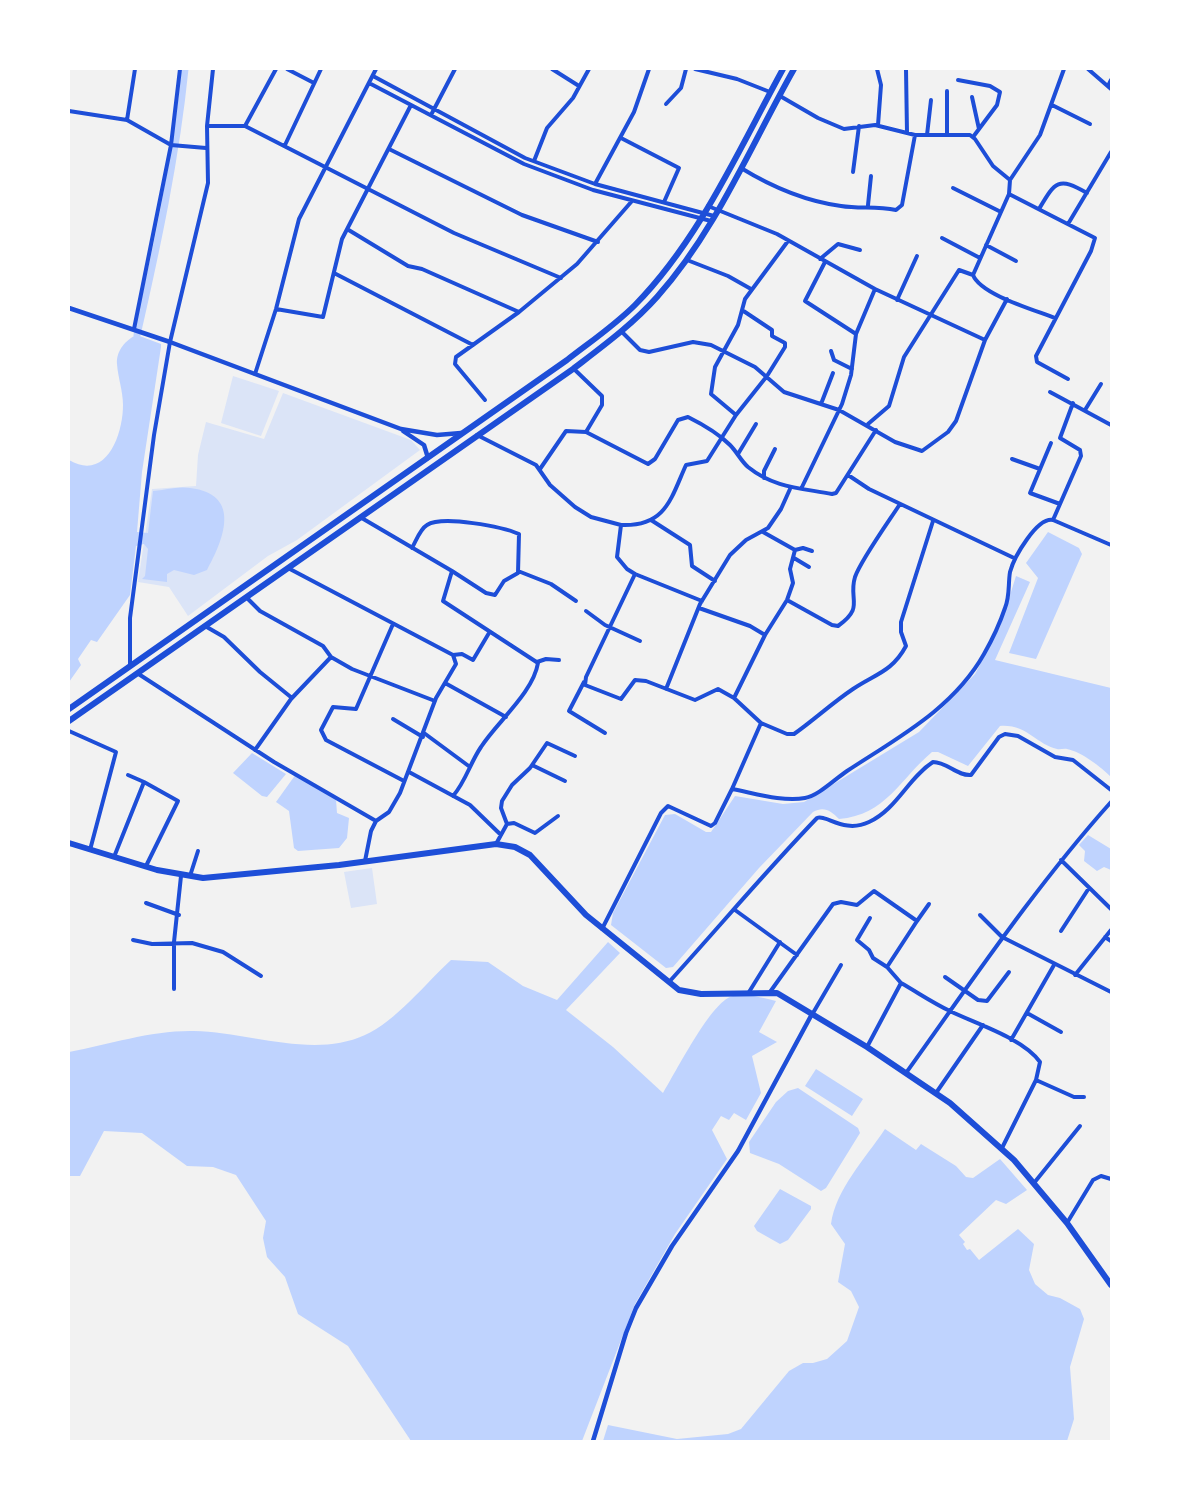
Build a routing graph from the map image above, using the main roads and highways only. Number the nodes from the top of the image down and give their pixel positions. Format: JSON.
{"nodes":[{"id":1,"x":783,"y":69,"type":"edge"},
{"id":2,"x":794,"y":69,"type":"edge"},
{"id":3,"x":69,"y":709,"type":"edge"},
{"id":4,"x":69,"y":721,"type":"edge"},
{"id":5,"x":69,"y":843,"type":"edge"},
{"id":6,"x":1109,"y":1277,"type":"edge"},
{"id":7,"x":1111,"y":1285,"type":"edge"}],
"edges":[{"from":1,"to":3,"type":"highway"},
{"from":2,"to":4,"type":"highway"},
{"from":5,"to":6,"type":"highway"},
{"from":6,"to":7,"type":"highway"}]}
